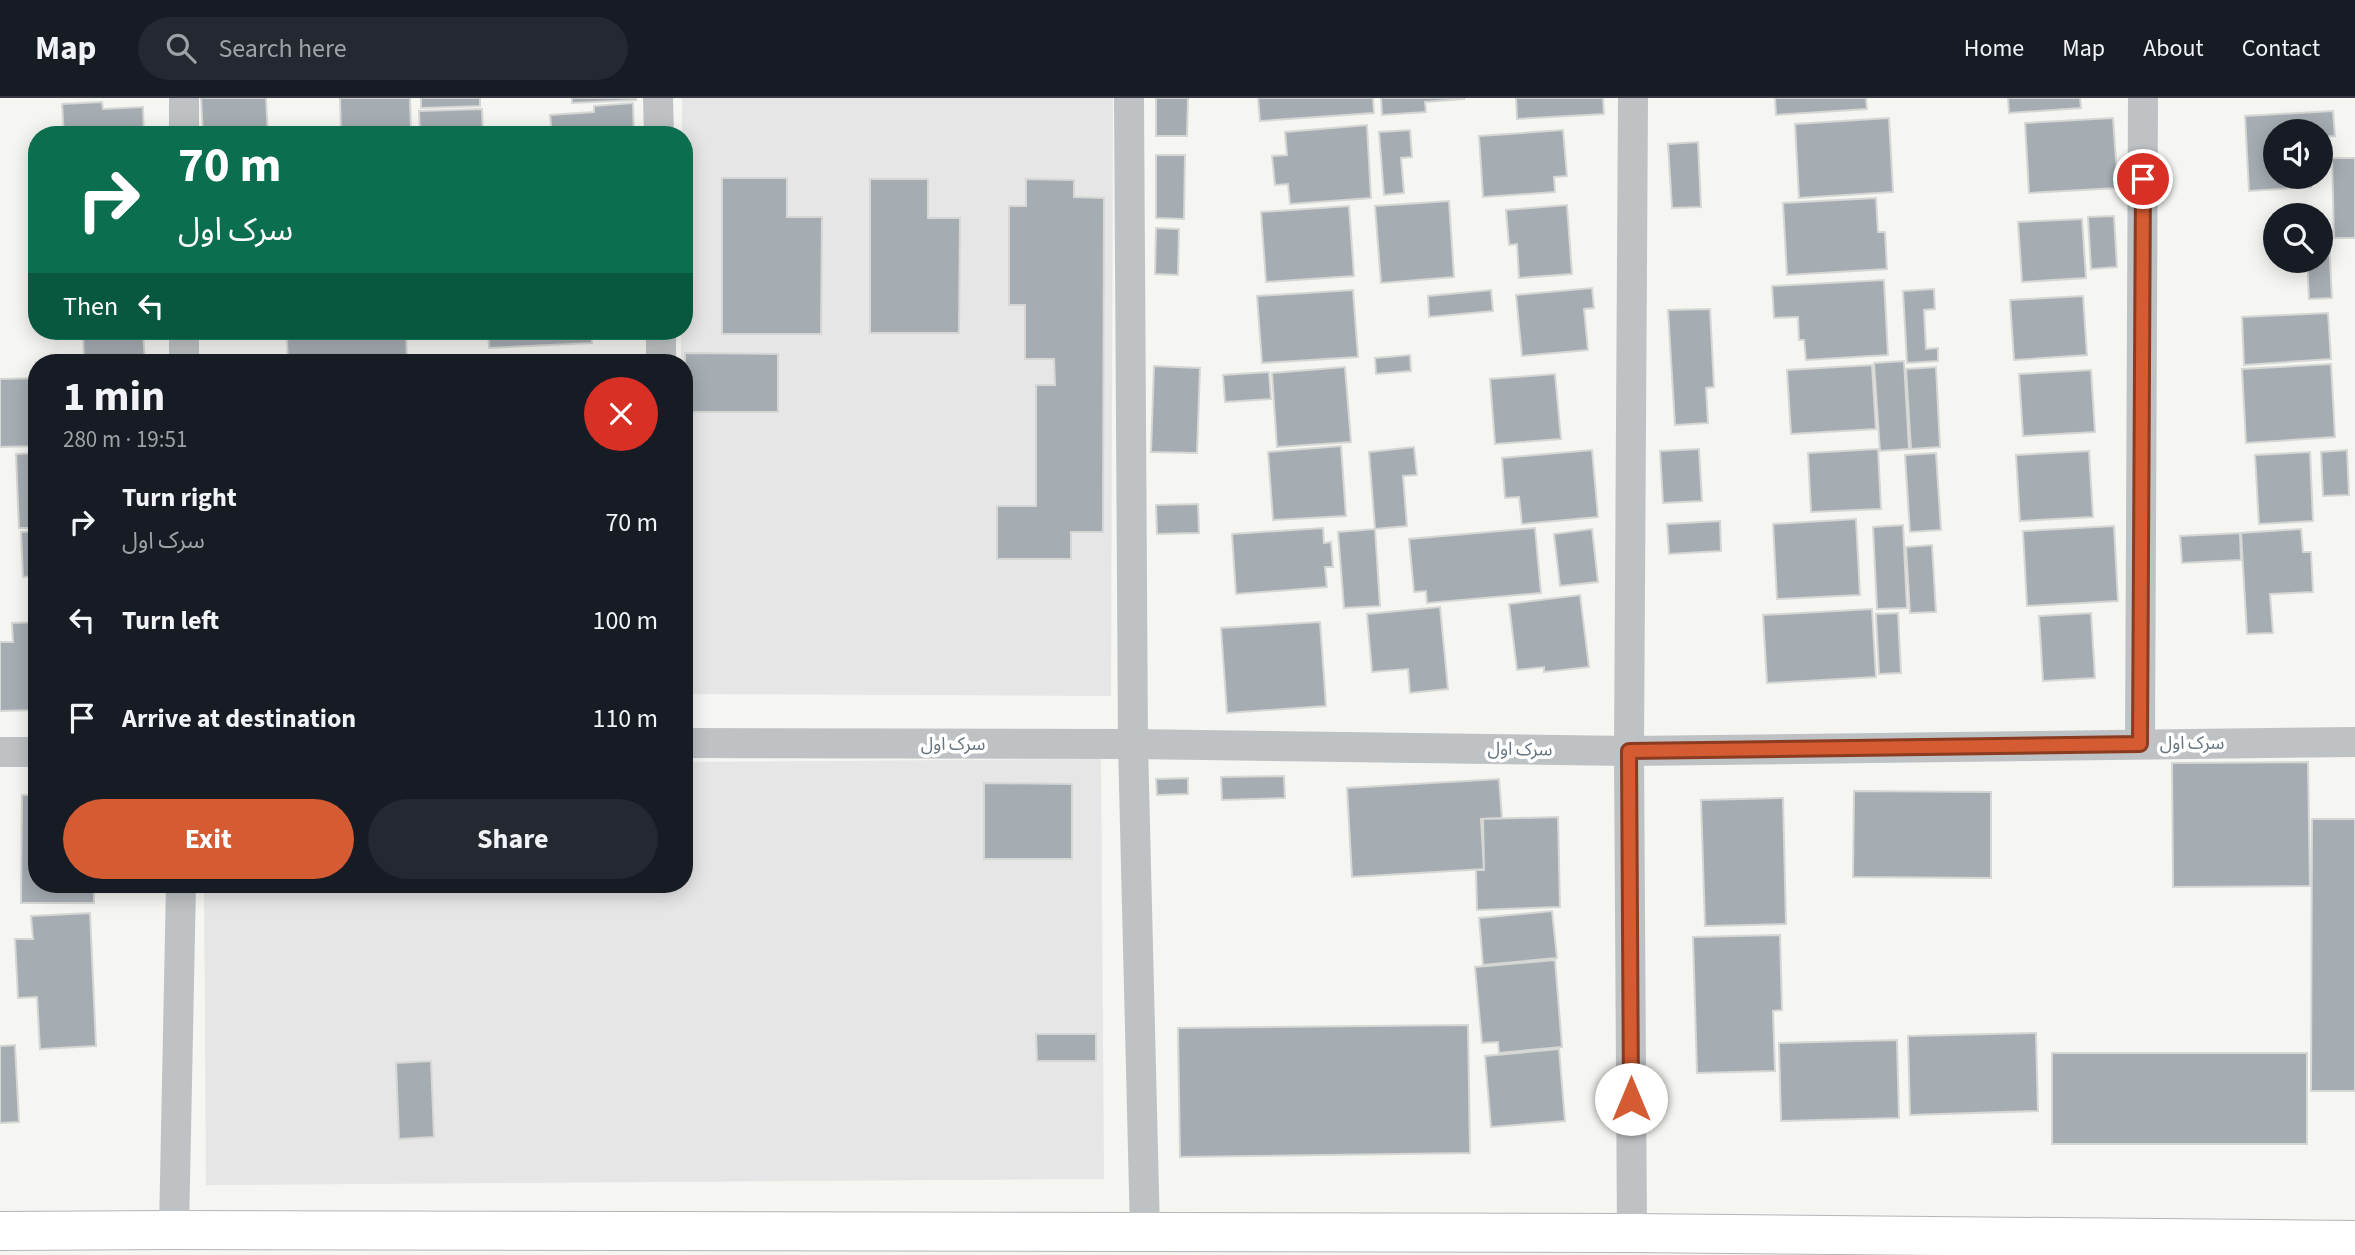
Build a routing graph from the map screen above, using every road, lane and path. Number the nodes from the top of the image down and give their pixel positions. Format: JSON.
{"nodes":[{"id":1,"x":184,"y":98,"type":"edge"},
{"id":2,"x":658,"y":98,"type":"edge"},
{"id":3,"x":1129,"y":98,"type":"edge"},
{"id":4,"x":1633,"y":98,"type":"edge"},
{"id":5,"x":2143,"y":98,"type":"edge"},
{"id":6,"x":184,"y":126,"type":"edge"},
{"id":7,"x":659,"y":126,"type":"edge"},
{"id":8,"x":2355,"y":742,"type":"edge"},
{"id":9,"x":693,"y":743,"type":"edge"},
{"id":10,"x":1133,"y":744,"type":"junction"},
{"id":11,"x":2140,"y":744,"type":"junction"},
{"id":12,"x":1629,"y":751,"type":"junction"},
{"id":13,"x":0,"y":752,"type":"edge"},
{"id":14,"x":28,"y":752,"type":"edge"},
{"id":15,"x":181,"y":893,"type":"edge"},
{"id":16,"x":174,"y":1230,"type":"junction"},
{"id":17,"x":0,"y":1231,"type":"edge"},
{"id":18,"x":1145,"y":1233,"type":"junction"},
{"id":19,"x":1632,"y":1233,"type":"junction"},
{"id":20,"x":2355,"y":1240,"type":"edge"},
{"id":21,"x":1267,"y":1244,"type":"edge"}],
"edges":[{"from":1,"to":6,"type":"street"},
{"from":2,"to":7,"type":"street"},
{"from":3,"to":10,"type":"street"},
{"from":4,"to":12,"type":"street"},
{"from":5,"to":11,"type":"street"},
{"from":8,"to":11,"type":"street","name":"سرک‌ اول"},
{"from":9,"to":10,"type":"street","name":"سرک‌ اول"},
{"from":10,"to":12,"type":"street","name":"سرک‌ اول"},
{"from":10,"to":18,"type":"street"},
{"from":11,"to":12,"type":"street","name":"سرک‌ اول"},
{"from":12,"to":19,"type":"street"},
{"from":13,"to":14,"type":"street"},
{"from":15,"to":16,"type":"street"},
{"from":16,"to":17,"type":"main road"},
{"from":16,"to":18,"type":"main road"},
{"from":18,"to":21,"type":"main road"},
{"from":19,"to":20,"type":"main road"},
{"from":19,"to":21,"type":"main road"}]}
